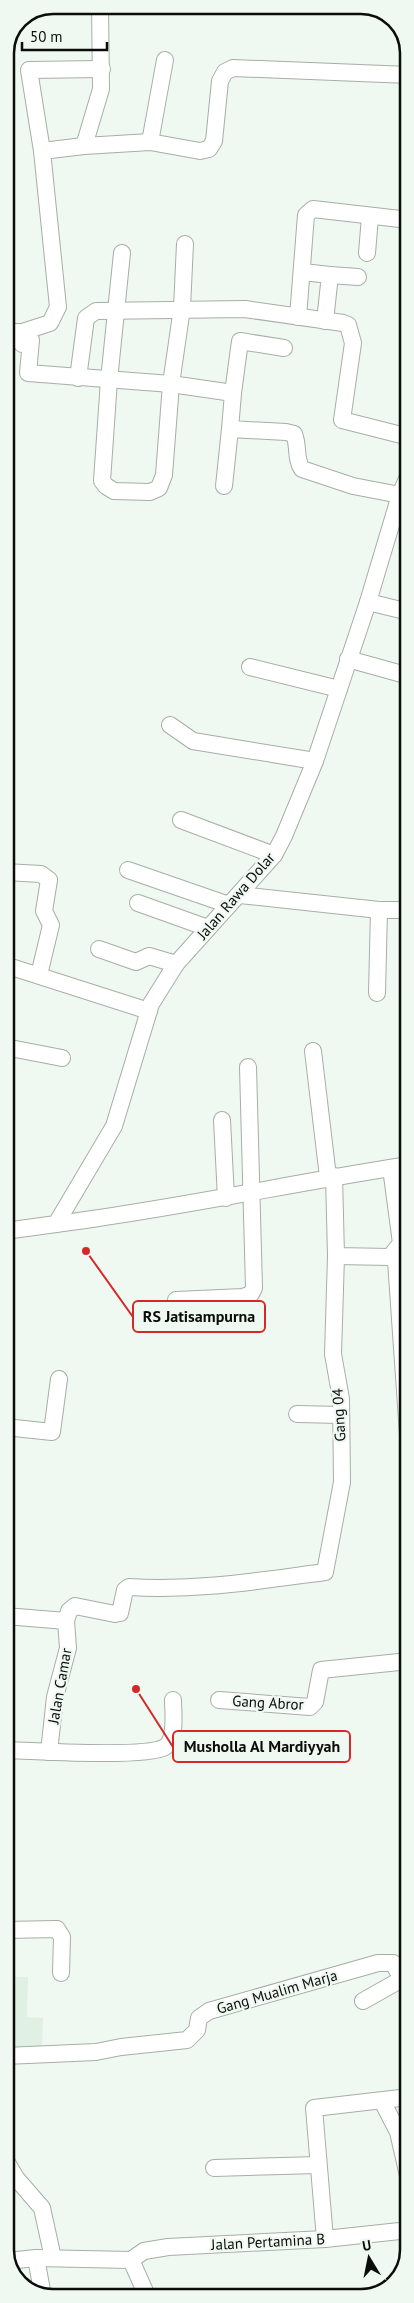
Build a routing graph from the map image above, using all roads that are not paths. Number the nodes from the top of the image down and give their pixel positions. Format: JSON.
{"nodes":[{"id":1,"x":100,"y":14,"type":"edge"},
{"id":2,"x":165,"y":60,"type":"dead end"},
{"id":3,"x":102,"y":69,"type":"junction"},
{"id":4,"x":400,"y":75,"type":"edge"},
{"id":5,"x":150,"y":142,"type":"junction"},
{"id":6,"x":84,"y":146,"type":"junction"},
{"id":7,"x":42,"y":151,"type":"junction"},
{"id":8,"x":370,"y":217,"type":"junction"},
{"id":9,"x":400,"y":219,"type":"edge"},
{"id":10,"x":185,"y":244,"type":"dead end"},
{"id":11,"x":122,"y":253,"type":"dead end"},
{"id":12,"x":367,"y":254,"type":"dead end"},
{"id":13,"x":303,"y":272,"type":"junction"},
{"id":14,"x":330,"y":275,"type":"junction"},
{"id":15,"x":358,"y":277,"type":"dead end"},
{"id":16,"x":182,"y":308,"type":"junction"},
{"id":17,"x":116,"y":310,"type":"junction"},
{"id":18,"x":298,"y":317,"type":"junction"},
{"id":19,"x":325,"y":321,"type":"junction"},
{"id":20,"x":14,"y":332,"type":"edge"},
{"id":21,"x":22,"y":332,"type":"junction"},
{"id":22,"x":284,"y":348,"type":"dead end"},
{"id":23,"x":78,"y":378,"type":"junction"},
{"id":24,"x":109,"y":380,"type":"junction"},
{"id":25,"x":171,"y":384,"type":"junction"},
{"id":26,"x":233,"y":393,"type":"junction"},
{"id":27,"x":230,"y":429,"type":"junction"},
{"id":28,"x":400,"y":435,"type":"edge"},
{"id":29,"x":224,"y":486,"type":"dead end"},
{"id":30,"x":400,"y":495,"type":"joint"},
{"id":31,"x":368,"y":602,"type":"junction"},
{"id":32,"x":400,"y":610,"type":"edge"},
{"id":33,"x":348,"y":659,"type":"junction"},
{"id":34,"x":250,"y":667,"type":"dead end"},
{"id":35,"x":400,"y":673,"type":"edge"},
{"id":36,"x":339,"y":689,"type":"junction"},
{"id":37,"x":170,"y":725,"type":"dead end"},
{"id":38,"x":315,"y":761,"type":"junction"},
{"id":39,"x":180,"y":820,"type":"dead end"},
{"id":40,"x":274,"y":855,"type":"junction"},
{"id":41,"x":128,"y":870,"type":"dead end"},
{"id":42,"x":14,"y":872,"type":"edge"},
{"id":43,"x":234,"y":900,"type":"junction"},
{"id":44,"x":138,"y":903,"type":"dead end"},
{"id":45,"x":379,"y":910,"type":"junction"},
{"id":46,"x":400,"y":910,"type":"edge"},
{"id":47,"x":208,"y":928,"type":"junction"},
{"id":48,"x":99,"y":949,"type":"dead end"},
{"id":49,"x":176,"y":964,"type":"junction"},
{"id":50,"x":14,"y":968,"type":"edge"},
{"id":51,"x":39,"y":975,"type":"junction"},
{"id":52,"x":80,"y":980,"type":"dead end"},
{"id":53,"x":377,"y":993,"type":"dead end"},
{"id":54,"x":150,"y":1008,"type":"junction"},
{"id":55,"x":14,"y":1048,"type":"edge"},
{"id":56,"x":313,"y":1051,"type":"dead end"},
{"id":57,"x":62,"y":1058,"type":"dead end"},
{"id":58,"x":248,"y":1067,"type":"dead end"},
{"id":59,"x":222,"y":1120,"type":"dead end"},
{"id":60,"x":400,"y":1166,"type":"edge"},
{"id":61,"x":391,"y":1168,"type":"junction"},
{"id":62,"x":331,"y":1177,"type":"junction"},
{"id":63,"x":250,"y":1194,"type":"junction"},
{"id":64,"x":226,"y":1198,"type":"junction"},
{"id":65,"x":56,"y":1224,"type":"junction"},
{"id":66,"x":14,"y":1230,"type":"edge"},
{"id":67,"x":400,"y":1235,"type":"edge"},
{"id":68,"x":400,"y":1243,"type":"edge"},
{"id":69,"x":336,"y":1256,"type":"junction"},
{"id":70,"x":390,"y":1257,"type":"junction"},
{"id":71,"x":400,"y":1298,"type":"edge"},
{"id":72,"x":176,"y":1300,"type":"dead end"},
{"id":73,"x":59,"y":1379,"type":"dead end"},
{"id":74,"x":297,"y":1414,"type":"dead end"},
{"id":75,"x":341,"y":1415,"type":"junction"},
{"id":76,"x":14,"y":1428,"type":"edge"},
{"id":77,"x":14,"y":1617,"type":"edge"},
{"id":78,"x":66,"y":1622,"type":"junction"},
{"id":79,"x":400,"y":1662,"type":"edge"},
{"id":80,"x":173,"y":1700,"type":"dead end"},
{"id":81,"x":219,"y":1700,"type":"dead end"},
{"id":82,"x":14,"y":1750,"type":"edge"},
{"id":83,"x":49,"y":1752,"type":"junction"},
{"id":84,"x":14,"y":1930,"type":"edge"},
{"id":85,"x":400,"y":1971,"type":"edge"},
{"id":86,"x":61,"y":1974,"type":"dead end"},
{"id":87,"x":400,"y":1980,"type":"edge"},
{"id":88,"x":363,"y":2001,"type":"dead end"},
{"id":89,"x":14,"y":2056,"type":"edge"},
{"id":90,"x":400,"y":2098,"type":"edge"},
{"id":91,"x":382,"y":2101,"type":"junction"},
{"id":92,"x":400,"y":2141,"type":"edge"},
{"id":93,"x":318,"y":2165,"type":"junction"},
{"id":94,"x":214,"y":2168,"type":"dead end"},
{"id":95,"x":14,"y":2175,"type":"edge"},
{"id":96,"x":400,"y":2231,"type":"edge"},
{"id":97,"x":325,"y":2239,"type":"junction"},
{"id":98,"x":44,"y":2258,"type":"junction"},
{"id":99,"x":15,"y":2260,"type":"edge"},
{"id":100,"x":130,"y":2260,"type":"junction"},
{"id":101,"x":43,"y":2288,"type":"edge"},
{"id":102,"x":144,"y":2289,"type":"edge"}],
"edges":[{"from":1,"to":3,"type":"street"},
{"from":2,"to":5,"type":"street"},
{"from":3,"to":6,"type":"street"},
{"from":3,"to":7,"type":"street"},
{"from":4,"to":5,"type":"street"},
{"from":5,"to":6,"type":"street"},
{"from":6,"to":7,"type":"street"},
{"from":7,"to":21,"type":"street"},
{"from":8,"to":9,"type":"street"},
{"from":8,"to":12,"type":"street"},
{"from":8,"to":13,"type":"street"},
{"from":10,"to":16,"type":"street"},
{"from":11,"to":17,"type":"street"},
{"from":13,"to":14,"type":"street"},
{"from":13,"to":18,"type":"street"},
{"from":14,"to":15,"type":"street"},
{"from":14,"to":19,"type":"street"},
{"from":16,"to":17,"type":"street"},
{"from":16,"to":18,"type":"street"},
{"from":16,"to":25,"type":"street"},
{"from":17,"to":23,"type":"street"},
{"from":17,"to":24,"type":"street"},
{"from":18,"to":19,"type":"street"},
{"from":19,"to":28,"type":"street"},
{"from":20,"to":21,"type":"street"},
{"from":21,"to":23,"type":"street"},
{"from":22,"to":26,"type":"street"},
{"from":23,"to":24,"type":"street"},
{"from":24,"to":25,"type":"street"},
{"from":24,"to":25,"type":"street"},
{"from":25,"to":26,"type":"street"},
{"from":26,"to":27,"type":"street"},
{"from":27,"to":29,"type":"street"},
{"from":27,"to":30,"type":"street"},
{"from":30,"to":31,"type":"street","name":"Jalan Rawa Dolar"},
{"from":31,"to":32,"type":"street"},
{"from":31,"to":33,"type":"street","name":"Jalan Rawa Dolar"},
{"from":33,"to":35,"type":"street"},
{"from":33,"to":36,"type":"street","name":"Jalan Rawa Dolar"},
{"from":34,"to":36,"type":"street"},
{"from":36,"to":38,"type":"street","name":"Jalan Rawa Dolar"},
{"from":37,"to":38,"type":"street"},
{"from":38,"to":40,"type":"street","name":"Jalan Rawa Dolar"},
{"from":39,"to":40,"type":"street"},
{"from":40,"to":43,"type":"street","name":"Jalan Rawa Dolar"},
{"from":41,"to":43,"type":"street"},
{"from":42,"to":51,"type":"street"},
{"from":43,"to":45,"type":"street"},
{"from":43,"to":47,"type":"street","name":"Jalan Rawa Dolar"},
{"from":44,"to":47,"type":"street"},
{"from":45,"to":46,"type":"street"},
{"from":45,"to":53,"type":"street"},
{"from":47,"to":49,"type":"street","name":"Jalan Rawa Dolar"},
{"from":48,"to":49,"type":"street"},
{"from":49,"to":54,"type":"street","name":"Jalan Rawa Dolar"},
{"from":50,"to":51,"type":"street"},
{"from":51,"to":54,"type":"street"},
{"from":52,"to":54,"type":"street"},
{"from":54,"to":65,"type":"street","name":"Jalan Rawa Dolar"},
{"from":55,"to":57,"type":"street"},
{"from":56,"to":62,"type":"street"},
{"from":58,"to":63,"type":"street"},
{"from":59,"to":64,"type":"street"},
{"from":60,"to":61,"type":"street"},
{"from":61,"to":62,"type":"street"},
{"from":61,"to":67,"type":"street"},
{"from":62,"to":63,"type":"street"},
{"from":62,"to":69,"type":"street"},
{"from":63,"to":64,"type":"street"},
{"from":63,"to":72,"type":"street"},
{"from":64,"to":65,"type":"street"},
{"from":65,"to":66,"type":"street"},
{"from":68,"to":70,"type":"street"},
{"from":69,"to":70,"type":"street"},
{"from":69,"to":75,"type":"street","name":"Gang 04"},
{"from":70,"to":71,"type":"street"},
{"from":73,"to":76,"type":"street"},
{"from":74,"to":75,"type":"street"},
{"from":75,"to":78,"type":"street","name":"Gang 04"},
{"from":77,"to":78,"type":"street"},
{"from":78,"to":83,"type":"street","name":"Jalan Camar"},
{"from":79,"to":81,"type":"street","name":"Gang Abror"},
{"from":80,"to":83,"type":"street"},
{"from":82,"to":83,"type":"street"},
{"from":84,"to":86,"type":"street"},
{"from":85,"to":89,"type":"street","name":"Gang Mualim Marja"},
{"from":87,"to":88,"type":"street"},
{"from":90,"to":91,"type":"street"},
{"from":91,"to":92,"type":"street"},
{"from":91,"to":93,"type":"street"},
{"from":93,"to":94,"type":"street"},
{"from":93,"to":97,"type":"street"},
{"from":95,"to":98,"type":"street"},
{"from":96,"to":97,"type":"street","name":"Jalan Pertamina B"},
{"from":97,"to":100,"type":"street","name":"Jalan Pertamina B"},
{"from":98,"to":99,"type":"street","name":"Jalan Pertamina B"},
{"from":98,"to":100,"type":"street","name":"Jalan Pertamina B"},
{"from":98,"to":101,"type":"street"},
{"from":100,"to":102,"type":"street"}]}
